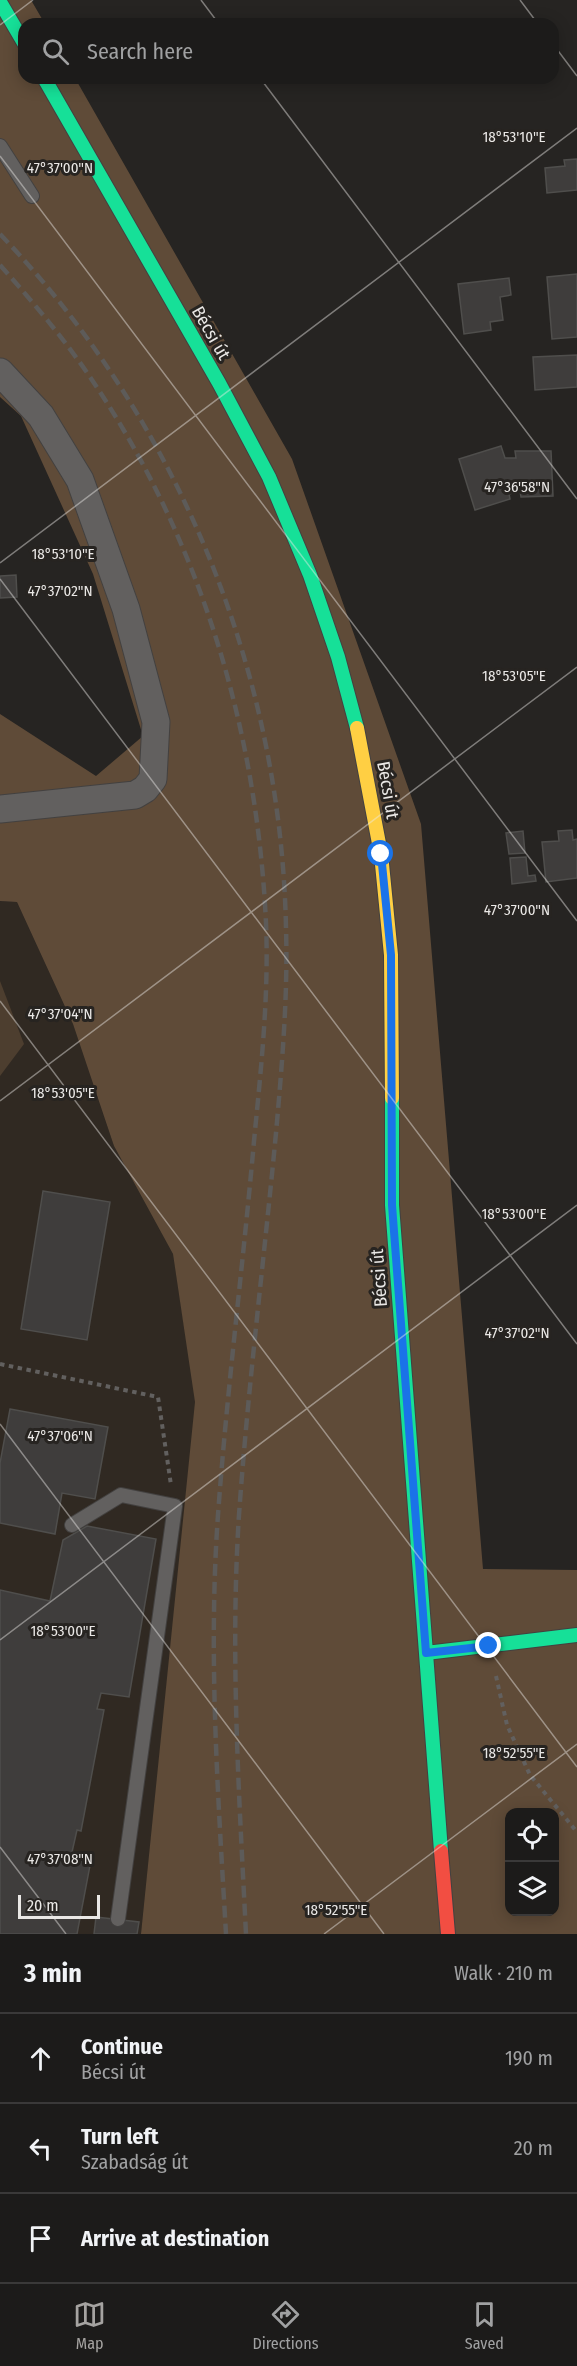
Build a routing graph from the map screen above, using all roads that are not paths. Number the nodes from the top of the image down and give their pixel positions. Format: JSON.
{"nodes":[{"id":1,"x":0,"y":2,"type":"edge"},
{"id":2,"x":18,"y":34,"type":"edge"},
{"id":3,"x":47,"y":84,"type":"edge"},
{"id":4,"x":0,"y":146,"type":"edge"},
{"id":5,"x":32,"y":196,"type":"dead end"},
{"id":6,"x":0,"y":372,"type":"edge"},
{"id":7,"x":0,"y":809,"type":"edge"},
{"id":8,"x":72,"y":1525,"type":"dead end"},
{"id":9,"x":577,"y":1635,"type":"edge"},
{"id":10,"x":426,"y":1653,"type":"junction"},
{"id":11,"x":118,"y":1919,"type":"dead end"},
{"id":12,"x":448,"y":1934,"type":"edge"}],
"edges":[{"from":1,"to":2,"type":"main road"},
{"from":3,"to":10,"type":"main road","name":"Bécsi út"},
{"from":4,"to":5,"type":"lane"},
{"from":6,"to":7,"type":"street"},
{"from":8,"to":11,"type":"lane"},
{"from":9,"to":10,"type":"main road"},
{"from":10,"to":12,"type":"main road","name":"Bécsi út"}]}
